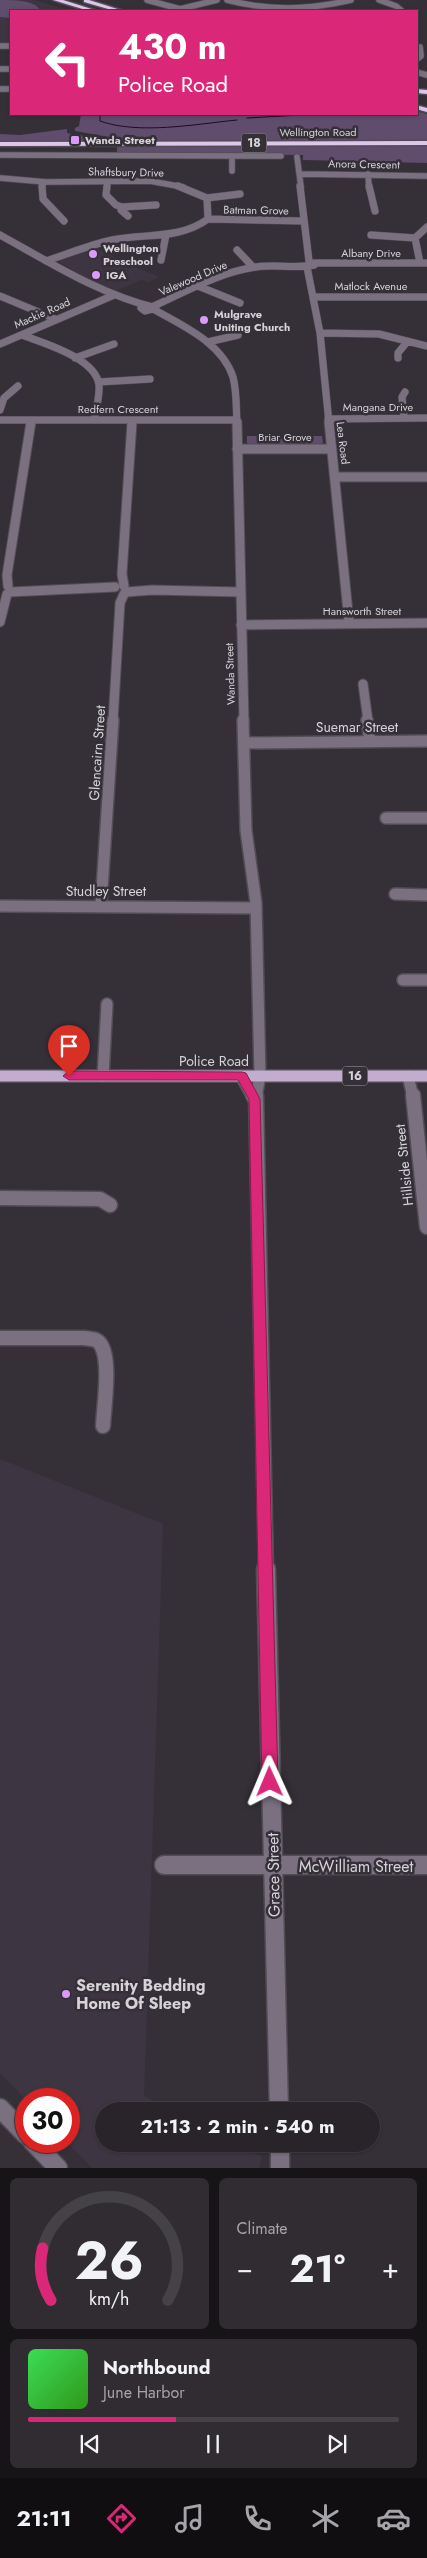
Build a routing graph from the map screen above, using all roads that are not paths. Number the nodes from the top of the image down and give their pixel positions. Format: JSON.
{"nodes":[{"id":1,"x":56,"y":0,"type":"edge"},
{"id":2,"x":82,"y":0,"type":"edge"},
{"id":3,"x":147,"y":0,"type":"edge"},
{"id":4,"x":217,"y":0,"type":"edge"},
{"id":5,"x":227,"y":0,"type":"edge"},
{"id":6,"x":351,"y":0,"type":"edge"},
{"id":7,"x":379,"y":0,"type":"edge"},
{"id":8,"x":402,"y":0,"type":"edge"},
{"id":9,"x":388,"y":3,"type":"junction"},
{"id":10,"x":327,"y":6,"type":"junction"},
{"id":11,"x":91,"y":10,"type":"edge"},
{"id":12,"x":117,"y":10,"type":"edge"},
{"id":13,"x":184,"y":10,"type":"edge"},
{"id":14,"x":273,"y":10,"type":"edge"},
{"id":15,"x":290,"y":10,"type":"edge"},
{"id":16,"x":337,"y":10,"type":"edge"},
{"id":17,"x":400,"y":10,"type":"edge"},
{"id":18,"x":420,"y":47,"type":"dead end"},
{"id":19,"x":418,"y":58,"type":"edge"},
{"id":20,"x":427,"y":143,"type":"edge"},
{"id":21,"x":0,"y":144,"type":"edge"},
{"id":22,"x":122,"y":146,"type":"junction"},
{"id":23,"x":427,"y":151,"type":"edge"},
{"id":24,"x":0,"y":152,"type":"edge"},
{"id":25,"x":232,"y":156,"type":"junction"},
{"id":26,"x":281,"y":156,"type":"dead end"},
{"id":27,"x":297,"y":157,"type":"dead end"},
{"id":28,"x":232,"y":171,"type":"dead end"},
{"id":29,"x":300,"y":174,"type":"junction"},
{"id":30,"x":368,"y":174,"type":"junction"},
{"id":31,"x":427,"y":176,"type":"edge"},
{"id":32,"x":0,"y":178,"type":"edge"},
{"id":33,"x":44,"y":182,"type":"junction"},
{"id":34,"x":107,"y":182,"type":"junction"},
{"id":35,"x":240,"y":194,"type":"dead end"},
{"id":36,"x":207,"y":198,"type":"junction"},
{"id":37,"x":157,"y":205,"type":"dead end"},
{"id":38,"x":122,"y":207,"type":"junction"},
{"id":39,"x":376,"y":211,"type":"dead end"},
{"id":40,"x":120,"y":218,"type":"dead end"},
{"id":41,"x":208,"y":219,"type":"junction"},
{"id":42,"x":64,"y":221,"type":"dead end"},
{"id":43,"x":303,"y":221,"type":"junction"},
{"id":44,"x":426,"y":230,"type":"edge"},
{"id":45,"x":0,"y":235,"type":"edge"},
{"id":46,"x":166,"y":235,"type":"junction"},
{"id":47,"x":371,"y":235,"type":"dead end"},
{"id":48,"x":415,"y":238,"type":"junction"},
{"id":49,"x":237,"y":250,"type":"dead end"},
{"id":50,"x":161,"y":260,"type":"dead end"},
{"id":51,"x":46,"y":261,"type":"junction"},
{"id":52,"x":424,"y":263,"type":"edge"},
{"id":53,"x":308,"y":264,"type":"junction"},
{"id":54,"x":253,"y":267,"type":"junction"},
{"id":55,"x":198,"y":286,"type":"junction"},
{"id":56,"x":112,"y":294,"type":"junction"},
{"id":57,"x":0,"y":296,"type":"edge"},
{"id":58,"x":315,"y":297,"type":"junction"},
{"id":59,"x":427,"y":297,"type":"edge"},
{"id":60,"x":240,"y":303,"type":"dead end"},
{"id":61,"x":154,"y":308,"type":"junction"},
{"id":62,"x":56,"y":319,"type":"junction"},
{"id":63,"x":320,"y":333,"type":"junction"},
{"id":64,"x":22,"y":334,"type":"junction"},
{"id":65,"x":238,"y":335,"type":"dead end"},
{"id":66,"x":208,"y":342,"type":"junction"},
{"id":67,"x":407,"y":342,"type":"junction"},
{"id":68,"x":0,"y":344,"type":"edge"},
{"id":69,"x":114,"y":344,"type":"dead end"},
{"id":70,"x":427,"y":346,"type":"edge"},
{"id":71,"x":75,"y":358,"type":"junction"},
{"id":72,"x":398,"y":358,"type":"dead end"},
{"id":73,"x":150,"y":379,"type":"dead end"},
{"id":74,"x":99,"y":382,"type":"junction"},
{"id":75,"x":18,"y":386,"type":"dead end"},
{"id":76,"x":405,"y":392,"type":"dead end"},
{"id":77,"x":0,"y":410,"type":"edge"},
{"id":78,"x":404,"y":418,"type":"junction"},
{"id":79,"x":427,"y":418,"type":"edge"},
{"id":80,"x":328,"y":419,"type":"junction"},
{"id":81,"x":0,"y":420,"type":"edge"},
{"id":82,"x":31,"y":420,"type":"junction"},
{"id":83,"x":94,"y":420,"type":"junction"},
{"id":84,"x":132,"y":420,"type":"junction"},
{"id":85,"x":236,"y":420,"type":"junction"},
{"id":86,"x":237,"y":449,"type":"junction"},
{"id":87,"x":332,"y":449,"type":"junction"},
{"id":88,"x":336,"y":477,"type":"junction"},
{"id":89,"x":427,"y":477,"type":"edge"},
{"id":90,"x":5,"y":590,"type":"edge"},
{"id":91,"x":240,"y":590,"type":"junction"},
{"id":92,"x":121,"y":591,"type":"junction"},
{"id":93,"x":0,"y":622,"type":"edge"},
{"id":94,"x":349,"y":622,"type":"junction"},
{"id":95,"x":241,"y":623,"type":"junction"},
{"id":96,"x":427,"y":623,"type":"edge"},
{"id":97,"x":362,"y":684,"type":"dead end"},
{"id":98,"x":244,"y":741,"type":"junction"},
{"id":99,"x":370,"y":741,"type":"junction"},
{"id":100,"x":427,"y":741,"type":"edge"},
{"id":101,"x":386,"y":818,"type":"dead end"},
{"id":102,"x":427,"y":818,"type":"edge"},
{"id":103,"x":395,"y":894,"type":"dead end"},
{"id":104,"x":427,"y":894,"type":"edge"},
{"id":105,"x":101,"y":905,"type":"junction"},
{"id":106,"x":256,"y":905,"type":"junction"},
{"id":107,"x":0,"y":906,"type":"edge"},
{"id":108,"x":403,"y":980,"type":"dead end"},
{"id":109,"x":427,"y":980,"type":"edge"},
{"id":110,"x":107,"y":1004,"type":"dead end"},
{"id":111,"x":0,"y":1076,"type":"edge"},
{"id":112,"x":103,"y":1076,"type":"junction"},
{"id":113,"x":242,"y":1076,"type":"junction"},
{"id":114,"x":260,"y":1076,"type":"junction"},
{"id":115,"x":416,"y":1076,"type":"edge"},
{"id":116,"x":254,"y":1099,"type":"junction"},
{"id":117,"x":0,"y":1198,"type":"edge"},
{"id":118,"x":110,"y":1205,"type":"dead end"},
{"id":119,"x":427,"y":1227,"type":"edge"},
{"id":120,"x":0,"y":1338,"type":"edge"},
{"id":121,"x":103,"y":1426,"type":"dead end"},
{"id":122,"x":164,"y":1865,"type":"dead end"},
{"id":123,"x":427,"y":1865,"type":"edge"},
{"id":124,"x":272,"y":1866,"type":"junction"},
{"id":125,"x":279,"y":2102,"type":"edge"},
{"id":126,"x":0,"y":2108,"type":"edge"},
{"id":127,"x":15,"y":2124,"type":"edge"},
{"id":128,"x":280,"y":2152,"type":"edge"},
{"id":129,"x":44,"y":2153,"type":"edge"},
{"id":130,"x":58,"y":2168,"type":"edge"},
{"id":131,"x":280,"y":2168,"type":"edge"}],
"edges":[{"from":1,"to":11,"type":"highway"},
{"from":2,"to":12,"type":"highway"},
{"from":3,"to":13,"type":"street"},
{"from":4,"to":13,"type":"street"},
{"from":5,"to":14,"type":"street"},
{"from":6,"to":10,"type":"street"},
{"from":7,"to":9,"type":"street"},
{"from":8,"to":9,"type":"street"},
{"from":9,"to":17,"type":"street"},
{"from":10,"to":15,"type":"street"},
{"from":10,"to":16,"type":"street"},
{"from":18,"to":19,"type":"street"},
{"from":20,"to":22,"type":"highway","name":"Wellington Road","number":"18"},
{"from":21,"to":22,"type":"highway","name":"Wellington Road","number":"18"},
{"from":22,"to":23,"type":"highway","name":"Wellington Road","number":"18"},
{"from":22,"to":24,"type":"highway","name":"Wellington Road","number":"18"},
{"from":24,"to":25,"type":"street","name":"Wellington Road"},
{"from":25,"to":26,"type":"street","name":"Wellington Road"},
{"from":25,"to":28,"type":"street"},
{"from":27,"to":29,"type":"street","name":"Lea Road"},
{"from":29,"to":30,"type":"street","name":"Anora Crescent"},
{"from":29,"to":43,"type":"street","name":"Lea Road"},
{"from":30,"to":31,"type":"street","name":"Anora Crescent"},
{"from":30,"to":39,"type":"street"},
{"from":32,"to":33,"type":"street","name":"Shaftsbury Drive"},
{"from":33,"to":34,"type":"street","name":"Shaftsbury Drive"},
{"from":33,"to":42,"type":"street"},
{"from":34,"to":36,"type":"street","name":"Shaftsbury Drive"},
{"from":34,"to":38,"type":"street"},
{"from":35,"to":36,"type":"street"},
{"from":36,"to":41,"type":"street"},
{"from":37,"to":38,"type":"street"},
{"from":38,"to":40,"type":"street"},
{"from":41,"to":43,"type":"street","name":"Batman Grove"},
{"from":41,"to":46,"type":"street"},
{"from":43,"to":53,"type":"street","name":"Lea Road"},
{"from":44,"to":48,"type":"street"},
{"from":45,"to":51,"type":"street"},
{"from":46,"to":50,"type":"street"},
{"from":46,"to":51,"type":"street"},
{"from":47,"to":48,"type":"street"},
{"from":48,"to":52,"type":"street"},
{"from":49,"to":54,"type":"street"},
{"from":51,"to":56,"type":"street"},
{"from":52,"to":53,"type":"street","name":"Albany Drive"},
{"from":53,"to":54,"type":"street","name":"Valewood Drive"},
{"from":53,"to":58,"type":"street","name":"Lea Road"},
{"from":54,"to":55,"type":"street","name":"Valewood Drive"},
{"from":55,"to":60,"type":"street"},
{"from":55,"to":61,"type":"street","name":"Valewood Drive"},
{"from":56,"to":61,"type":"street"},
{"from":56,"to":62,"type":"street","name":"Mackie Road"},
{"from":57,"to":62,"type":"street"},
{"from":58,"to":59,"type":"street","name":"Matlock Avenue"},
{"from":58,"to":63,"type":"street","name":"Lea Road"},
{"from":61,"to":66,"type":"street","name":"Wanda Street"},
{"from":62,"to":64,"type":"street","name":"Mackie Road"},
{"from":63,"to":67,"type":"street"},
{"from":63,"to":80,"type":"street","name":"Lea Road"},
{"from":64,"to":68,"type":"street","name":"Mackie Road"},
{"from":64,"to":71,"type":"street"},
{"from":65,"to":66,"type":"street"},
{"from":66,"to":85,"type":"street","name":"Wanda Street"},
{"from":67,"to":70,"type":"street"},
{"from":67,"to":72,"type":"street"},
{"from":69,"to":71,"type":"street"},
{"from":71,"to":74,"type":"street"},
{"from":73,"to":74,"type":"street"},
{"from":74,"to":83,"type":"street"},
{"from":75,"to":77,"type":"street"},
{"from":76,"to":78,"type":"street"},
{"from":78,"to":79,"type":"street","name":"Mangana Drive"},
{"from":78,"to":80,"type":"street","name":"Mangana Drive"},
{"from":80,"to":87,"type":"street","name":"Lea Road"},
{"from":81,"to":82,"type":"street","name":"Redfern Crescent"},
{"from":82,"to":83,"type":"street","name":"Redfern Crescent"},
{"from":82,"to":90,"type":"street"},
{"from":83,"to":84,"type":"street","name":"Redfern Crescent"},
{"from":84,"to":85,"type":"street","name":"Redfern Crescent"},
{"from":84,"to":92,"type":"street","name":"Glencairn Street"},
{"from":85,"to":86,"type":"street","name":"Wanda Street"},
{"from":86,"to":87,"type":"street","name":"Briar Grove"},
{"from":86,"to":91,"type":"street","name":"Wanda Street"},
{"from":87,"to":88,"type":"street","name":"Lea Road"},
{"from":88,"to":89,"type":"street"},
{"from":88,"to":94,"type":"street","name":"Lea Road"},
{"from":90,"to":92,"type":"street"},
{"from":90,"to":93,"type":"street"},
{"from":91,"to":92,"type":"street"},
{"from":91,"to":95,"type":"street","name":"Wanda Street"},
{"from":92,"to":105,"type":"street","name":"Glencairn Street"},
{"from":94,"to":95,"type":"street","name":"Hansworth Street"},
{"from":94,"to":96,"type":"street","name":"Hansworth Street"},
{"from":95,"to":98,"type":"street","name":"Wanda Street"},
{"from":97,"to":99,"type":"street"},
{"from":98,"to":99,"type":"street","name":"Suemar Street"},
{"from":98,"to":106,"type":"street","name":"Wanda Street"},
{"from":99,"to":100,"type":"street","name":"Suemar Street"},
{"from":101,"to":102,"type":"street"},
{"from":103,"to":104,"type":"street"},
{"from":105,"to":106,"type":"street","name":"Studley Street"},
{"from":105,"to":107,"type":"street","name":"Studley Street"},
{"from":106,"to":114,"type":"street","name":"Wanda Street"},
{"from":108,"to":109,"type":"street"},
{"from":110,"to":112,"type":"street"},
{"from":111,"to":112,"type":"main road","name":"Police Road","number":"16"},
{"from":112,"to":113,"type":"main road","name":"Police Road","number":"16"},
{"from":113,"to":114,"type":"main road","name":"Police Road","number":"16"},
{"from":113,"to":116,"type":"street","name":"Grace Street"},
{"from":114,"to":115,"type":"main road","name":"Police Road","number":"16"},
{"from":114,"to":116,"type":"street","name":"Grace Street"},
{"from":115,"to":119,"type":"street","name":"Hillside Street"},
{"from":116,"to":124,"type":"street","name":"Grace Street"},
{"from":117,"to":118,"type":"street"},
{"from":120,"to":121,"type":"street"},
{"from":122,"to":124,"type":"street","name":"McWilliam Street"},
{"from":123,"to":124,"type":"street","name":"McWilliam Street"},
{"from":124,"to":125,"type":"street","name":"Grace Street"},
{"from":126,"to":127,"type":"street"},
{"from":128,"to":131,"type":"street"},
{"from":129,"to":130,"type":"street"}]}
